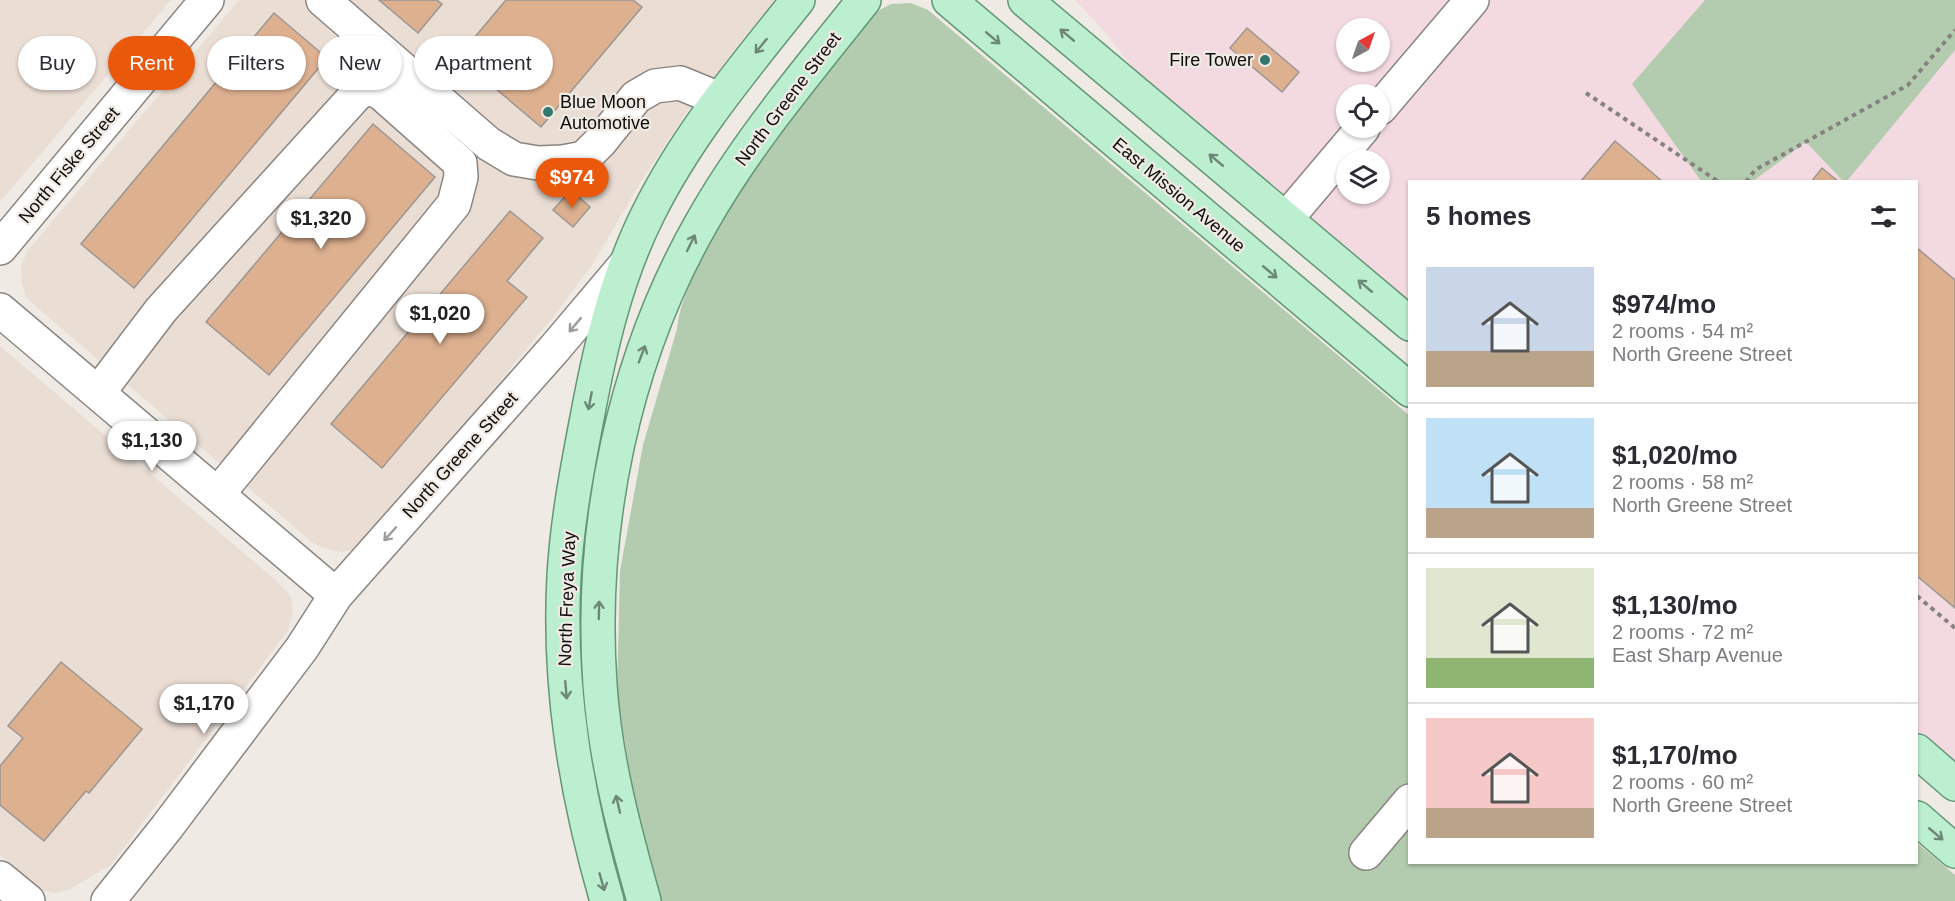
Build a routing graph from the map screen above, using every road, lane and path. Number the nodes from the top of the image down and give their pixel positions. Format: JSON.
{"nodes":[{"id":1,"x":207,"y":0,"type":"edge"},
{"id":2,"x":323,"y":0,"type":"edge"},
{"id":3,"x":798,"y":0,"type":"edge"},
{"id":4,"x":864,"y":0,"type":"edge"},
{"id":5,"x":949,"y":0,"type":"edge"},
{"id":6,"x":1025,"y":0,"type":"edge"},
{"id":7,"x":1472,"y":0,"type":"edge"},
{"id":8,"x":1955,"y":30,"type":"edge"},
{"id":9,"x":1586,"y":93,"type":"dead end"},
{"id":10,"x":1390,"y":96,"type":"edge"},
{"id":11,"x":719,"y":99,"type":"junction"},
{"id":12,"x":1355,"y":138,"type":"edge"},
{"id":13,"x":1716,"y":180,"type":"edge"},
{"id":14,"x":1748,"y":180,"type":"edge"},
{"id":15,"x":1286,"y":219,"type":"junction"},
{"id":16,"x":0,"y":248,"type":"edge"},
{"id":17,"x":626,"y":264,"type":"junction"},
{"id":18,"x":666,"y":296,"type":"joint"},
{"id":19,"x":0,"y":310,"type":"edge"},
{"id":20,"x":1408,"y":322,"type":"edge"},
{"id":21,"x":1408,"y":388,"type":"edge"},
{"id":22,"x":98,"y":393,"type":"junction"},
{"id":23,"x":218,"y":494,"type":"junction"},
{"id":24,"x":336,"y":595,"type":"junction"},
{"id":25,"x":1918,"y":597,"type":"edge"},
{"id":26,"x":1955,"y":628,"type":"edge"},
{"id":27,"x":1918,"y":753,"type":"edge"},
{"id":28,"x":1955,"y":784,"type":"edge"},
{"id":29,"x":1408,"y":803,"type":"edge"},
{"id":30,"x":1918,"y":819,"type":"edge"},
{"id":31,"x":1955,"y":851,"type":"edge"},
{"id":32,"x":1366,"y":853,"type":"dead end"},
{"id":33,"x":0,"y":878,"type":"edge"},
{"id":34,"x":28,"y":901,"type":"edge"},
{"id":35,"x":108,"y":901,"type":"edge"},
{"id":36,"x":607,"y":901,"type":"edge"},
{"id":37,"x":644,"y":901,"type":"edge"}],
"edges":[{"from":1,"to":16,"type":"street","name":"North Fiske Street"},
{"from":2,"to":11,"type":"street"},
{"from":3,"to":11,"type":"main road","name":"North Greene Street","one_way":true},
{"from":18,"to":4,"type":"main road","name":"North Greene Street","one_way":true},
{"from":5,"to":21,"type":"main road","name":"East Mission Avenue","one_way":true},
{"from":15,"to":6,"type":"main road","one_way":true},
{"from":7,"to":10,"type":"street"},
{"from":8,"to":14,"type":"path"},
{"from":9,"to":13,"type":"path"},
{"from":11,"to":17,"type":"main road","name":"North Greene Street"},
{"from":12,"to":15,"type":"street"},
{"from":20,"to":15,"type":"main road","one_way":true},
{"from":17,"to":24,"type":"street","name":"North Greene Street","one_way":true},
{"from":17,"to":36,"type":"main road","name":"North Freya Way","one_way":true},
{"from":37,"to":18,"type":"main road","name":"North Freya Way","one_way":true},
{"from":19,"to":22,"type":"street"},
{"from":22,"to":23,"type":"street"},
{"from":22,"to":23,"type":"street"},
{"from":23,"to":24,"type":"street"},
{"from":24,"to":35,"type":"street","name":"North Greene Street"},
{"from":25,"to":26,"type":"path"},
{"from":27,"to":28,"type":"main road"},
{"from":29,"to":32,"type":"street"},
{"from":30,"to":31,"type":"main road","one_way":true},
{"from":33,"to":34,"type":"street"}]}
